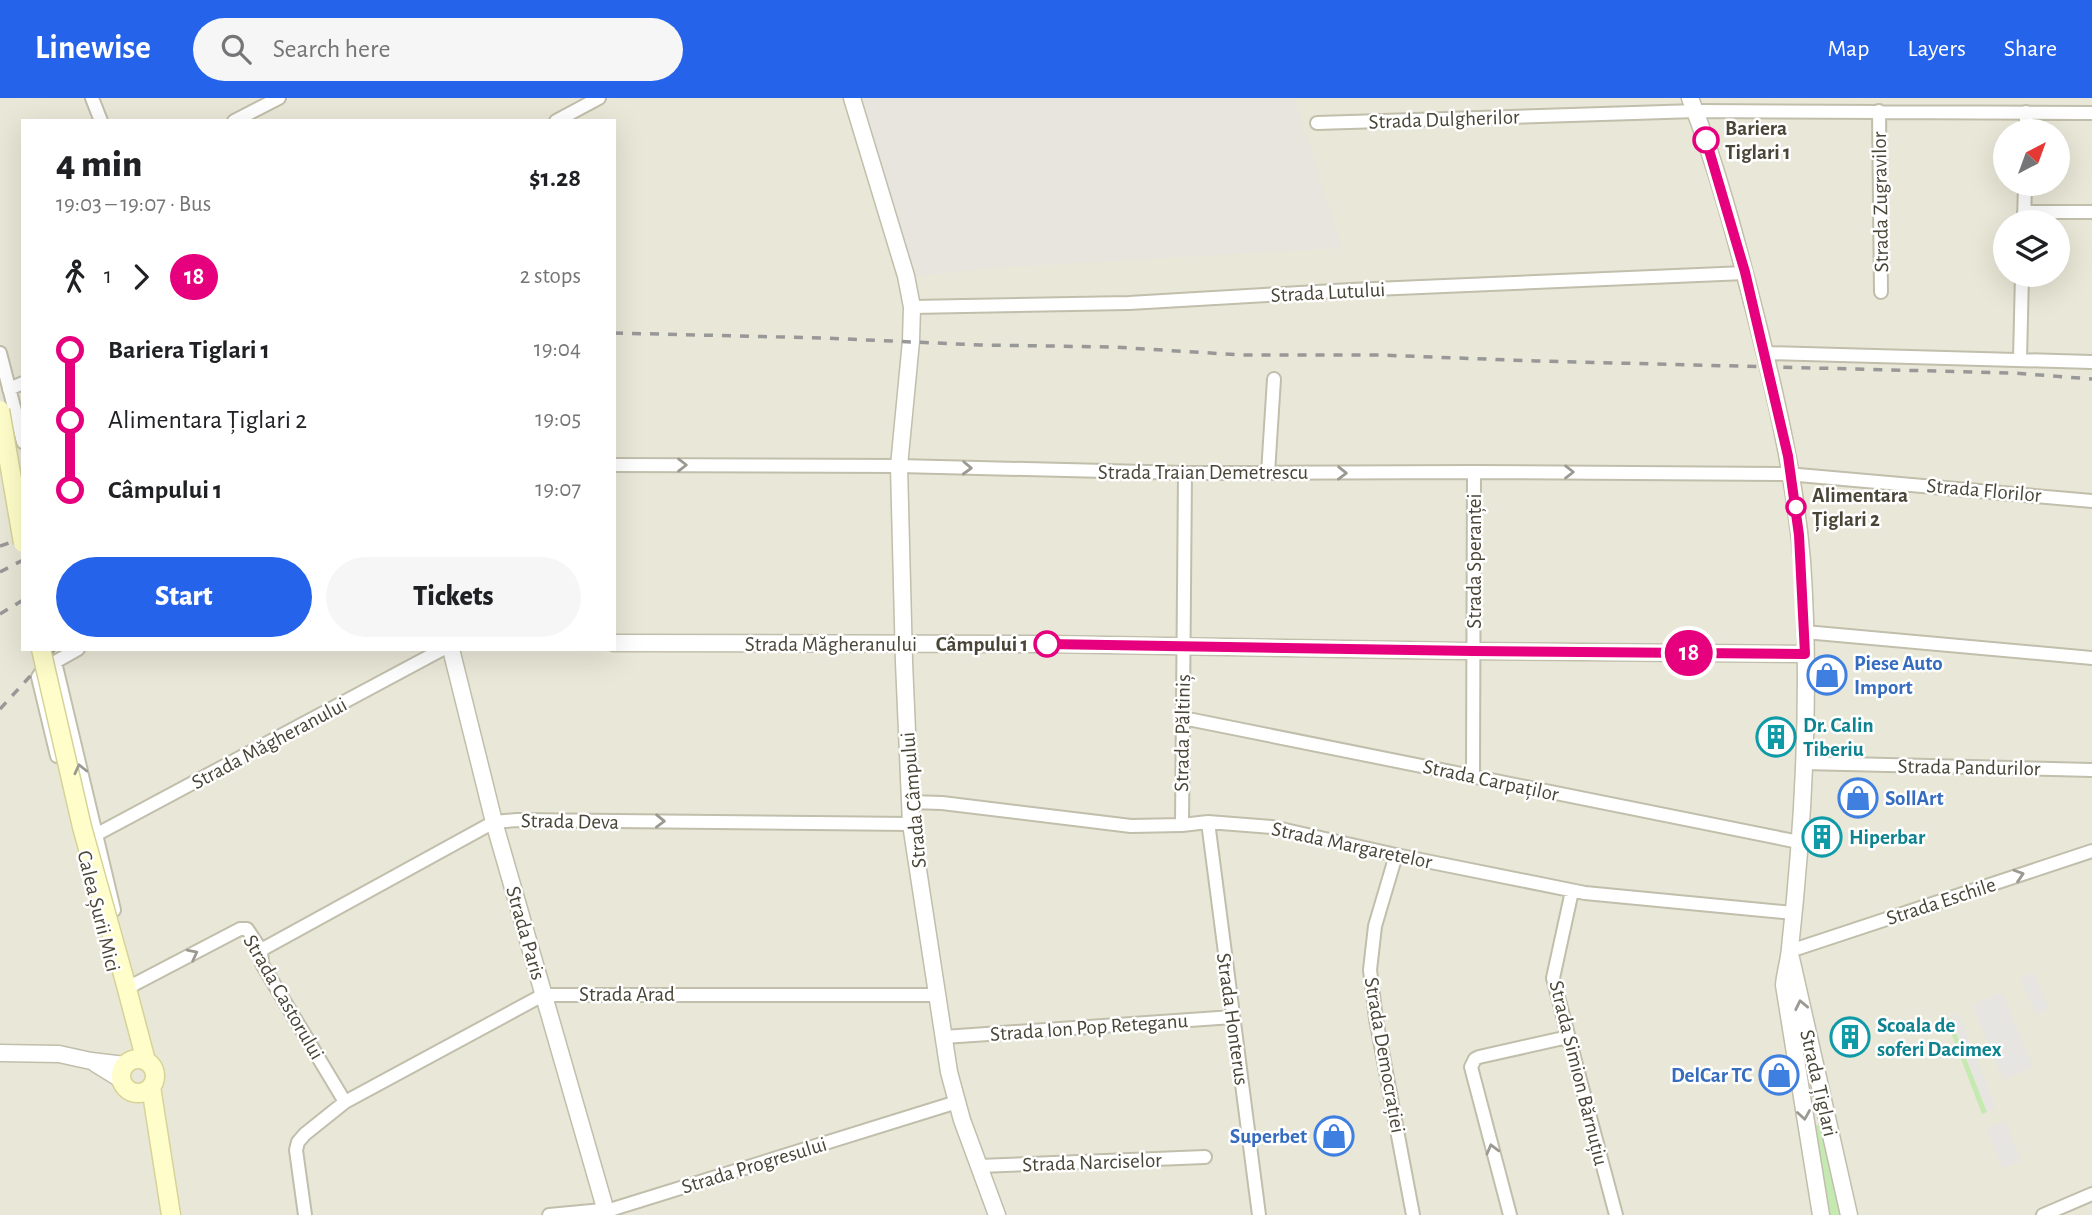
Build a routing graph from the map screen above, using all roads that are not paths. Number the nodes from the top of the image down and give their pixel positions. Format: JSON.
{"nodes":[{"id":1,"x":92,"y":98,"type":"edge"},
{"id":2,"x":279,"y":98,"type":"edge"},
{"id":3,"x":599,"y":98,"type":"edge"},
{"id":4,"x":852,"y":98,"type":"edge"},
{"id":5,"x":2037,"y":98,"type":"edge"},
{"id":6,"x":1693,"y":105,"type":"edge"},
{"id":7,"x":1879,"y":111,"type":"junction"},
{"id":8,"x":2031,"y":112,"type":"junction"},
{"id":9,"x":2092,"y":113,"type":"edge"},
{"id":10,"x":100,"y":119,"type":"edge"},
{"id":11,"x":238,"y":119,"type":"edge"},
{"id":12,"x":560,"y":119,"type":"edge"},
{"id":13,"x":2029,"y":119,"type":"edge"},
{"id":14,"x":1318,"y":123,"type":"dead end"},
{"id":15,"x":2092,"y":212,"type":"edge"},
{"id":16,"x":2070,"y":214,"type":"edge"},
{"id":17,"x":1745,"y":272,"type":"junction"},
{"id":18,"x":2022,"y":287,"type":"edge"},
{"id":19,"x":1881,"y":292,"type":"dead end"},
{"id":20,"x":912,"y":307,"type":"junction"},
{"id":21,"x":0,"y":353,"type":"edge"},
{"id":22,"x":1765,"y":353,"type":"junction"},
{"id":23,"x":2020,"y":359,"type":"junction"},
{"id":24,"x":2092,"y":362,"type":"edge"},
{"id":25,"x":1274,"y":379,"type":"dead end"},
{"id":26,"x":21,"y":384,"type":"edge"},
{"id":27,"x":9,"y":389,"type":"junction"},
{"id":28,"x":0,"y":410,"type":"edge"},
{"id":29,"x":21,"y":434,"type":"edge"},
{"id":30,"x":616,"y":465,"type":"edge"},
{"id":31,"x":899,"y":466,"type":"junction"},
{"id":32,"x":1268,"y":472,"type":"junction"},
{"id":33,"x":1474,"y":472,"type":"junction"},
{"id":34,"x":1185,"y":473,"type":"junction"},
{"id":35,"x":1791,"y":474,"type":"junction"},
{"id":36,"x":2092,"y":500,"type":"edge"},
{"id":37,"x":21,"y":531,"type":"edge"},
{"id":38,"x":1805,"y":632,"type":"junction"},
{"id":39,"x":616,"y":643,"type":"edge"},
{"id":40,"x":904,"y":644,"type":"junction"},
{"id":41,"x":1183,"y":647,"type":"junction"},
{"id":42,"x":41,"y":651,"type":"edge"},
{"id":43,"x":74,"y":651,"type":"edge"},
{"id":44,"x":439,"y":651,"type":"edge"},
{"id":45,"x":451,"y":651,"type":"edge"},
{"id":46,"x":1473,"y":651,"type":"junction"},
{"id":47,"x":1805,"y":654,"type":"junction"},
{"id":48,"x":2092,"y":658,"type":"edge"},
{"id":49,"x":55,"y":662,"type":"junction"},
{"id":50,"x":1183,"y":718,"type":"junction"},
{"id":51,"x":1804,"y":763,"type":"junction"},
{"id":52,"x":2092,"y":770,"type":"edge"},
{"id":53,"x":1473,"y":777,"type":"junction"},
{"id":54,"x":910,"y":802,"type":"junction"},
{"id":55,"x":494,"y":822,"type":"junction"},
{"id":56,"x":1208,"y":822,"type":"junction"},
{"id":57,"x":911,"y":824,"type":"junction"},
{"id":58,"x":1182,"y":825,"type":"junction"},
{"id":59,"x":95,"y":836,"type":"junction"},
{"id":60,"x":1799,"y":842,"type":"junction"},
{"id":61,"x":78,"y":844,"type":"junction"},
{"id":62,"x":2092,"y":851,"type":"edge"},
{"id":63,"x":1395,"y":855,"type":"junction"},
{"id":64,"x":1572,"y":891,"type":"junction"},
{"id":65,"x":1793,"y":914,"type":"junction"},
{"id":66,"x":261,"y":950,"type":"junction"},
{"id":67,"x":1790,"y":951,"type":"junction"},
{"id":68,"x":129,"y":990,"type":"junction"},
{"id":69,"x":543,"y":995,"type":"junction"},
{"id":70,"x":937,"y":995,"type":"junction"},
{"id":71,"x":1233,"y":1017,"type":"junction"},
{"id":72,"x":944,"y":1037,"type":"junction"},
{"id":73,"x":1568,"y":1037,"type":"junction"},
{"id":74,"x":0,"y":1053,"type":"edge"},
{"id":75,"x":135,"y":1074,"type":"junction"},
{"id":76,"x":345,"y":1102,"type":"junction"},
{"id":77,"x":957,"y":1102,"type":"junction"},
{"id":78,"x":1205,"y":1157,"type":"dead end"},
{"id":79,"x":979,"y":1166,"type":"junction"},
{"id":80,"x":2092,"y":1194,"type":"edge"},
{"id":81,"x":607,"y":1213,"type":"edge"},
{"id":82,"x":171,"y":1215,"type":"edge"},
{"id":83,"x":305,"y":1215,"type":"edge"},
{"id":84,"x":550,"y":1215,"type":"edge"},
{"id":85,"x":997,"y":1215,"type":"edge"},
{"id":86,"x":1259,"y":1215,"type":"edge"},
{"id":87,"x":1413,"y":1215,"type":"edge"},
{"id":88,"x":1510,"y":1215,"type":"edge"},
{"id":89,"x":1616,"y":1215,"type":"edge"},
{"id":90,"x":1821,"y":1215,"type":"edge"},
{"id":91,"x":1849,"y":1215,"type":"edge"},
{"id":92,"x":2043,"y":1215,"type":"edge"}],
"edges":[{"from":1,"to":10,"type":"street"},
{"from":2,"to":11,"type":"street"},
{"from":3,"to":12,"type":"street"},
{"from":4,"to":20,"type":"street","name":"Strada Câmpului"},
{"from":5,"to":8,"type":"street"},
{"from":6,"to":7,"type":"street","name":"Strada Dulgherilor"},
{"from":6,"to":14,"type":"street","name":"Strada Dulgherilor"},
{"from":6,"to":17,"type":"street","name":"Strada Țiglari"},
{"from":7,"to":8,"type":"street","name":"Strada Dulgherilor"},
{"from":7,"to":19,"type":"street","name":"Strada Zugravilor"},
{"from":8,"to":9,"type":"street","name":"Strada Dulgherilor"},
{"from":8,"to":13,"type":"street"},
{"from":15,"to":16,"type":"street"},
{"from":17,"to":20,"type":"street","name":"Strada Lutului"},
{"from":17,"to":22,"type":"street","name":"Strada Țiglari"},
{"from":18,"to":23,"type":"street"},
{"from":20,"to":31,"type":"street","name":"Strada Câmpului"},
{"from":21,"to":27,"type":"street"},
{"from":22,"to":23,"type":"street"},
{"from":22,"to":35,"type":"street","name":"Strada Țiglari"},
{"from":23,"to":24,"type":"street"},
{"from":25,"to":32,"type":"street"},
{"from":26,"to":27,"type":"street"},
{"from":27,"to":29,"type":"street"},
{"from":28,"to":37,"type":"main road","bridge":true},
{"from":30,"to":31,"type":"street","name":"Strada Traian Demetrescu","one_way":true},
{"from":31,"to":34,"type":"street","name":"Strada Traian Demetrescu","one_way":true},
{"from":31,"to":40,"type":"street","name":"Strada Câmpului"},
{"from":32,"to":33,"type":"street","name":"Strada Traian Demetrescu","one_way":true},
{"from":32,"to":34,"type":"street","name":"Strada Traian Demetrescu"},
{"from":33,"to":35,"type":"street","name":"Strada Traian Demetrescu","one_way":true},
{"from":33,"to":46,"type":"street","name":"Strada Speranței"},
{"from":34,"to":41,"type":"street","name":"Strada Păltiniș"},
{"from":35,"to":36,"type":"street","name":"Strada Florilor"},
{"from":35,"to":38,"type":"street","name":"Strada Țiglari"},
{"from":38,"to":47,"type":"street","name":"Strada Țiglari"},
{"from":38,"to":48,"type":"street"},
{"from":39,"to":40,"type":"street","name":"Strada Măgheranului"},
{"from":40,"to":41,"type":"street","name":"Strada Măgheranului"},
{"from":40,"to":54,"type":"street","name":"Strada Câmpului"},
{"from":41,"to":46,"type":"street","name":"Strada Măgheranului"},
{"from":41,"to":50,"type":"street","name":"Strada Păltiniș"},
{"from":42,"to":68,"type":"main road","bridge":true},
{"from":43,"to":49,"type":"street"},
{"from":44,"to":59,"type":"street","name":"Strada Măgheranului"},
{"from":45,"to":55,"type":"street","name":"Strada Paris"},
{"from":46,"to":47,"type":"street","name":"Strada Măgheranului"},
{"from":46,"to":53,"type":"street","name":"Strada Speranței"},
{"from":47,"to":51,"type":"street","name":"Strada Țiglari"},
{"from":59,"to":49,"type":"street","one_way":true},
{"from":49,"to":61,"type":"street"},
{"from":50,"to":53,"type":"street","name":"Strada Carpaților"},
{"from":50,"to":58,"type":"street","name":"Strada Păltiniș"},
{"from":51,"to":52,"type":"street","name":"Strada Pandurilor"},
{"from":51,"to":60,"type":"street","name":"Strada Țiglari"},
{"from":53,"to":60,"type":"street","name":"Strada Carpaților"},
{"from":54,"to":57,"type":"street","name":"Strada Câmpului"},
{"from":54,"to":58,"type":"street","name":"Strada Margaretelor"},
{"from":55,"to":57,"type":"street","name":"Strada Deva","one_way":true},
{"from":55,"to":66,"type":"street","name":"Strada Deva"},
{"from":55,"to":69,"type":"street","name":"Strada Paris"},
{"from":56,"to":58,"type":"street","name":"Strada Margaretelor"},
{"from":56,"to":63,"type":"street","name":"Strada Margaretelor"},
{"from":56,"to":71,"type":"street","name":"Strada Honterus"},
{"from":57,"to":70,"type":"street","name":"Strada Câmpului"},
{"from":59,"to":61,"type":"street","name":"Calea Șurii Mici"},
{"from":59,"to":68,"type":"street","name":"Calea Șurii Mici"},
{"from":60,"to":65,"type":"street","name":"Strada Țiglari"},
{"from":61,"to":68,"type":"street","name":"Calea Șurii Mici"},
{"from":67,"to":62,"type":"street","name":"Strada Eschile","one_way":true},
{"from":63,"to":64,"type":"street","name":"Strada Margaretelor"},
{"from":63,"to":87,"type":"street","name":"Strada Democrației"},
{"from":64,"to":65,"type":"street","name":"Strada Margaretelor"},
{"from":64,"to":73,"type":"street","name":"Strada Simion Bărnuțiu"},
{"from":65,"to":67,"type":"street","name":"Strada Țiglari"},
{"from":68,"to":66,"type":"street","name":"Strada Castorului","one_way":true},
{"from":66,"to":76,"type":"street","name":"Strada Castorului"},
{"from":67,"to":90,"type":"street","name":"Strada Țiglari","one_way":true},
{"from":91,"to":67,"type":"street","name":"Strada Țiglari","one_way":true},
{"from":68,"to":75,"type":"main road","name":"Calea Șurii Mici"},
{"from":69,"to":70,"type":"street","name":"Strada Arad"},
{"from":69,"to":76,"type":"street","name":"Strada Arad"},
{"from":69,"to":81,"type":"street","name":"Strada Paris"},
{"from":70,"to":72,"type":"street","name":"Strada Câmpului"},
{"from":71,"to":72,"type":"street","name":"Strada Ion Pop Reteganu"},
{"from":71,"to":86,"type":"street","name":"Strada Honterus"},
{"from":72,"to":77,"type":"street","name":"Strada Câmpului"},
{"from":88,"to":73,"type":"street","one_way":true},
{"from":73,"to":89,"type":"street","name":"Strada Simion Bărnuțiu"},
{"from":74,"to":75,"type":"street"},
{"from":75,"to":82,"type":"main road","name":"Calea Șurii Mici"},
{"from":76,"to":83,"type":"street","name":"Strada Arad"},
{"from":77,"to":79,"type":"street","name":"Strada Câmpului"},
{"from":77,"to":81,"type":"street","name":"Strada Progresului"},
{"from":78,"to":79,"type":"street","name":"Strada Narciselor"},
{"from":79,"to":85,"type":"street","name":"Strada Câmpului"},
{"from":80,"to":92,"type":"street"},
{"from":81,"to":84,"type":"street","name":"Strada Progresului"}]}
